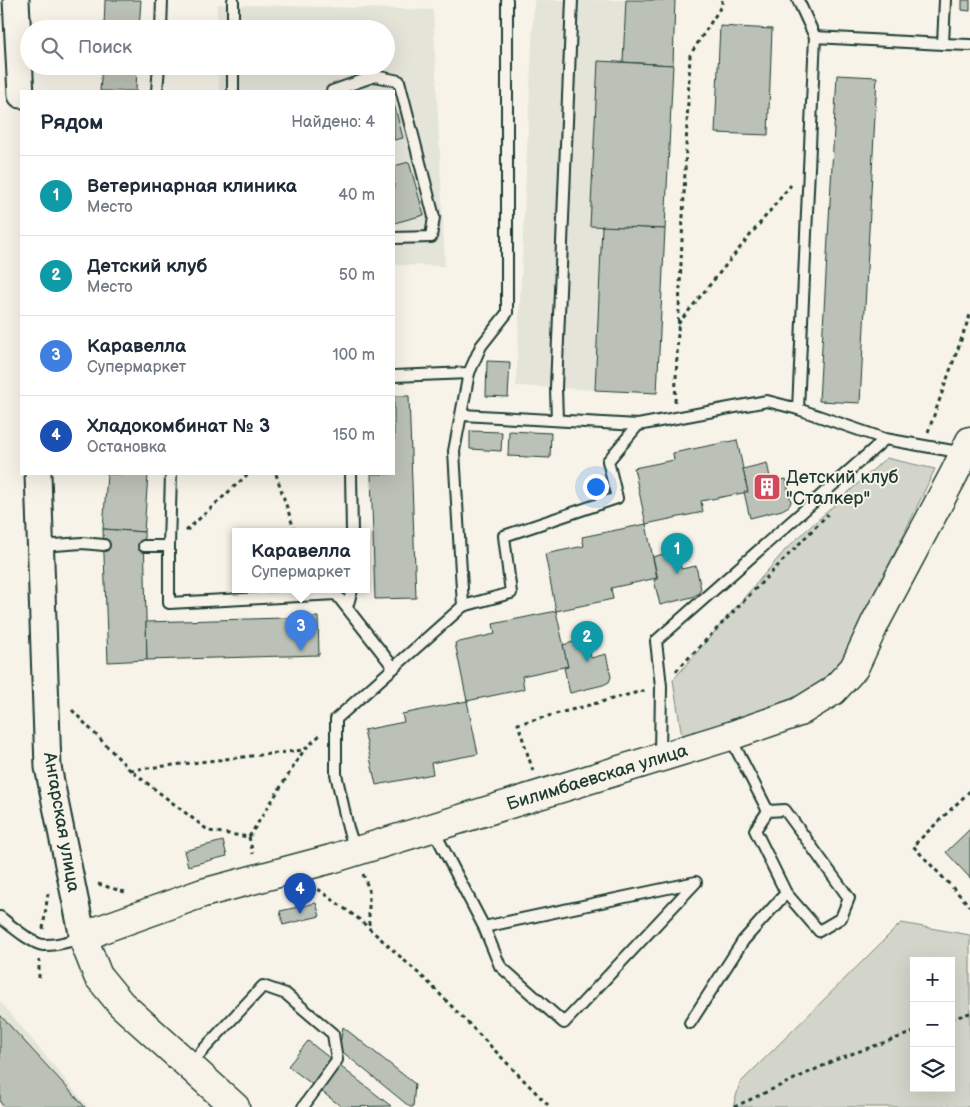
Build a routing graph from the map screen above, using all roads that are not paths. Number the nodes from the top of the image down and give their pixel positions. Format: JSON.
{"nodes":[{"id":1,"x":16,"y":0,"type":"edge"},
{"id":2,"x":162,"y":0,"type":"edge"},
{"id":3,"x":233,"y":0,"type":"edge"},
{"id":4,"x":507,"y":0,"type":"edge"},
{"id":5,"x":572,"y":0,"type":"edge"},
{"id":6,"x":798,"y":0,"type":"edge"},
{"id":7,"x":945,"y":0,"type":"edge"},
{"id":8,"x":161,"y":20,"type":"edge"},
{"id":9,"x":233,"y":20,"type":"edge"},
{"id":10,"x":814,"y":36,"type":"junction"},
{"id":11,"x":943,"y":44,"type":"junction"},
{"id":12,"x":970,"y":45,"type":"edge"},
{"id":13,"x":158,"y":75,"type":"edge"},
{"id":14,"x":233,"y":75,"type":"edge"},
{"id":15,"x":21,"y":90,"type":"edge"},
{"id":16,"x":157,"y":90,"type":"edge"},
{"id":17,"x":233,"y":90,"type":"edge"},
{"id":18,"x":335,"y":90,"type":"edge"},
{"id":19,"x":395,"y":238,"type":"edge"},
{"id":20,"x":469,"y":372,"type":"junction"},
{"id":21,"x":395,"y":376,"type":"edge"},
{"id":22,"x":798,"y":409,"type":"junction"},
{"id":23,"x":462,"y":415,"type":"junction"},
{"id":24,"x":557,"y":420,"type":"junction"},
{"id":25,"x":638,"y":425,"type":"junction"},
{"id":26,"x":884,"y":439,"type":"junction"},
{"id":27,"x":966,"y":457,"type":"edge"},
{"id":28,"x":38,"y":475,"type":"edge"},
{"id":29,"x":171,"y":475,"type":"edge"},
{"id":30,"x":351,"y":475,"type":"edge"},
{"id":31,"x":352,"y":528,"type":"edge"},
{"id":32,"x":104,"y":545,"type":"dead end"},
{"id":33,"x":40,"y":546,"type":"junction"},
{"id":34,"x":144,"y":546,"type":"dead end"},
{"id":35,"x":168,"y":546,"type":"junction"},
{"id":36,"x":351,"y":593,"type":"edge"},
{"id":37,"x":463,"y":606,"type":"junction"},
{"id":38,"x":347,"y":607,"type":"junction"},
{"id":39,"x":394,"y":668,"type":"junction"},
{"id":40,"x":730,"y":736,"type":"junction"},
{"id":41,"x":660,"y":757,"type":"junction"},
{"id":42,"x":768,"y":811,"type":"junction"},
{"id":43,"x":433,"y":828,"type":"junction"},
{"id":44,"x":356,"y":851,"type":"junction"},
{"id":45,"x":786,"y":893,"type":"junction"},
{"id":46,"x":0,"y":917,"type":"edge"},
{"id":47,"x":484,"y":927,"type":"junction"},
{"id":48,"x":83,"y":938,"type":"junction"},
{"id":49,"x":690,"y":1023,"type":"dead end"},
{"id":50,"x":188,"y":1066,"type":"junction"},
{"id":51,"x":235,"y":1107,"type":"edge"},
{"id":52,"x":303,"y":1107,"type":"edge"}],
"edges":[{"from":1,"to":15,"type":"street"},
{"from":2,"to":8,"type":"lane"},
{"from":3,"to":9,"type":"lane"},
{"from":4,"to":20,"type":"lane"},
{"from":5,"to":24,"type":"lane"},
{"from":6,"to":10,"type":"lane"},
{"from":7,"to":11,"type":"lane"},
{"from":10,"to":11,"type":"lane"},
{"from":10,"to":22,"type":"lane"},
{"from":11,"to":12,"type":"lane"},
{"from":13,"to":16,"type":"lane"},
{"from":14,"to":17,"type":"lane"},
{"from":18,"to":19,"type":"lane"},
{"from":20,"to":21,"type":"lane"},
{"from":20,"to":23,"type":"lane"},
{"from":22,"to":25,"type":"lane"},
{"from":22,"to":26,"type":"lane"},
{"from":23,"to":24,"type":"lane"},
{"from":23,"to":37,"type":"lane"},
{"from":24,"to":25,"type":"lane"},
{"from":25,"to":37,"type":"lane"},
{"from":26,"to":27,"type":"lane"},
{"from":26,"to":41,"type":"lane"},
{"from":27,"to":40,"type":"main road","name":"Билимбаевская улица"},
{"from":28,"to":33,"type":"street","name":"Ангарская улица"},
{"from":29,"to":35,"type":"lane"},
{"from":30,"to":31,"type":"lane"},
{"from":32,"to":33,"type":"lane"},
{"from":33,"to":48,"type":"street","name":"Ангарская улица"},
{"from":34,"to":35,"type":"lane"},
{"from":35,"to":38,"type":"lane"},
{"from":36,"to":38,"type":"lane"},
{"from":37,"to":39,"type":"lane"},
{"from":38,"to":39,"type":"lane"},
{"from":39,"to":44,"type":"lane"},
{"from":40,"to":41,"type":"main road","name":"Билимбаевская улица"},
{"from":40,"to":42,"type":"lane"},
{"from":41,"to":43,"type":"main road","name":"Билимбаевская улица"},
{"from":42,"to":45,"type":"lane"},
{"from":42,"to":45,"type":"lane"},
{"from":43,"to":44,"type":"main road","name":"Билимбаевская улица"},
{"from":43,"to":47,"type":"lane"},
{"from":44,"to":48,"type":"main road","name":"Билимбаевская улица"},
{"from":45,"to":49,"type":"lane"},
{"from":46,"to":48,"type":"lane"},
{"from":47,"to":47,"type":"lane"},
{"from":48,"to":50,"type":"main road","name":"Ангарская улица"},
{"from":50,"to":51,"type":"main road","name":"Ангарская улица"},
{"from":50,"to":52,"type":"lane"}]}
